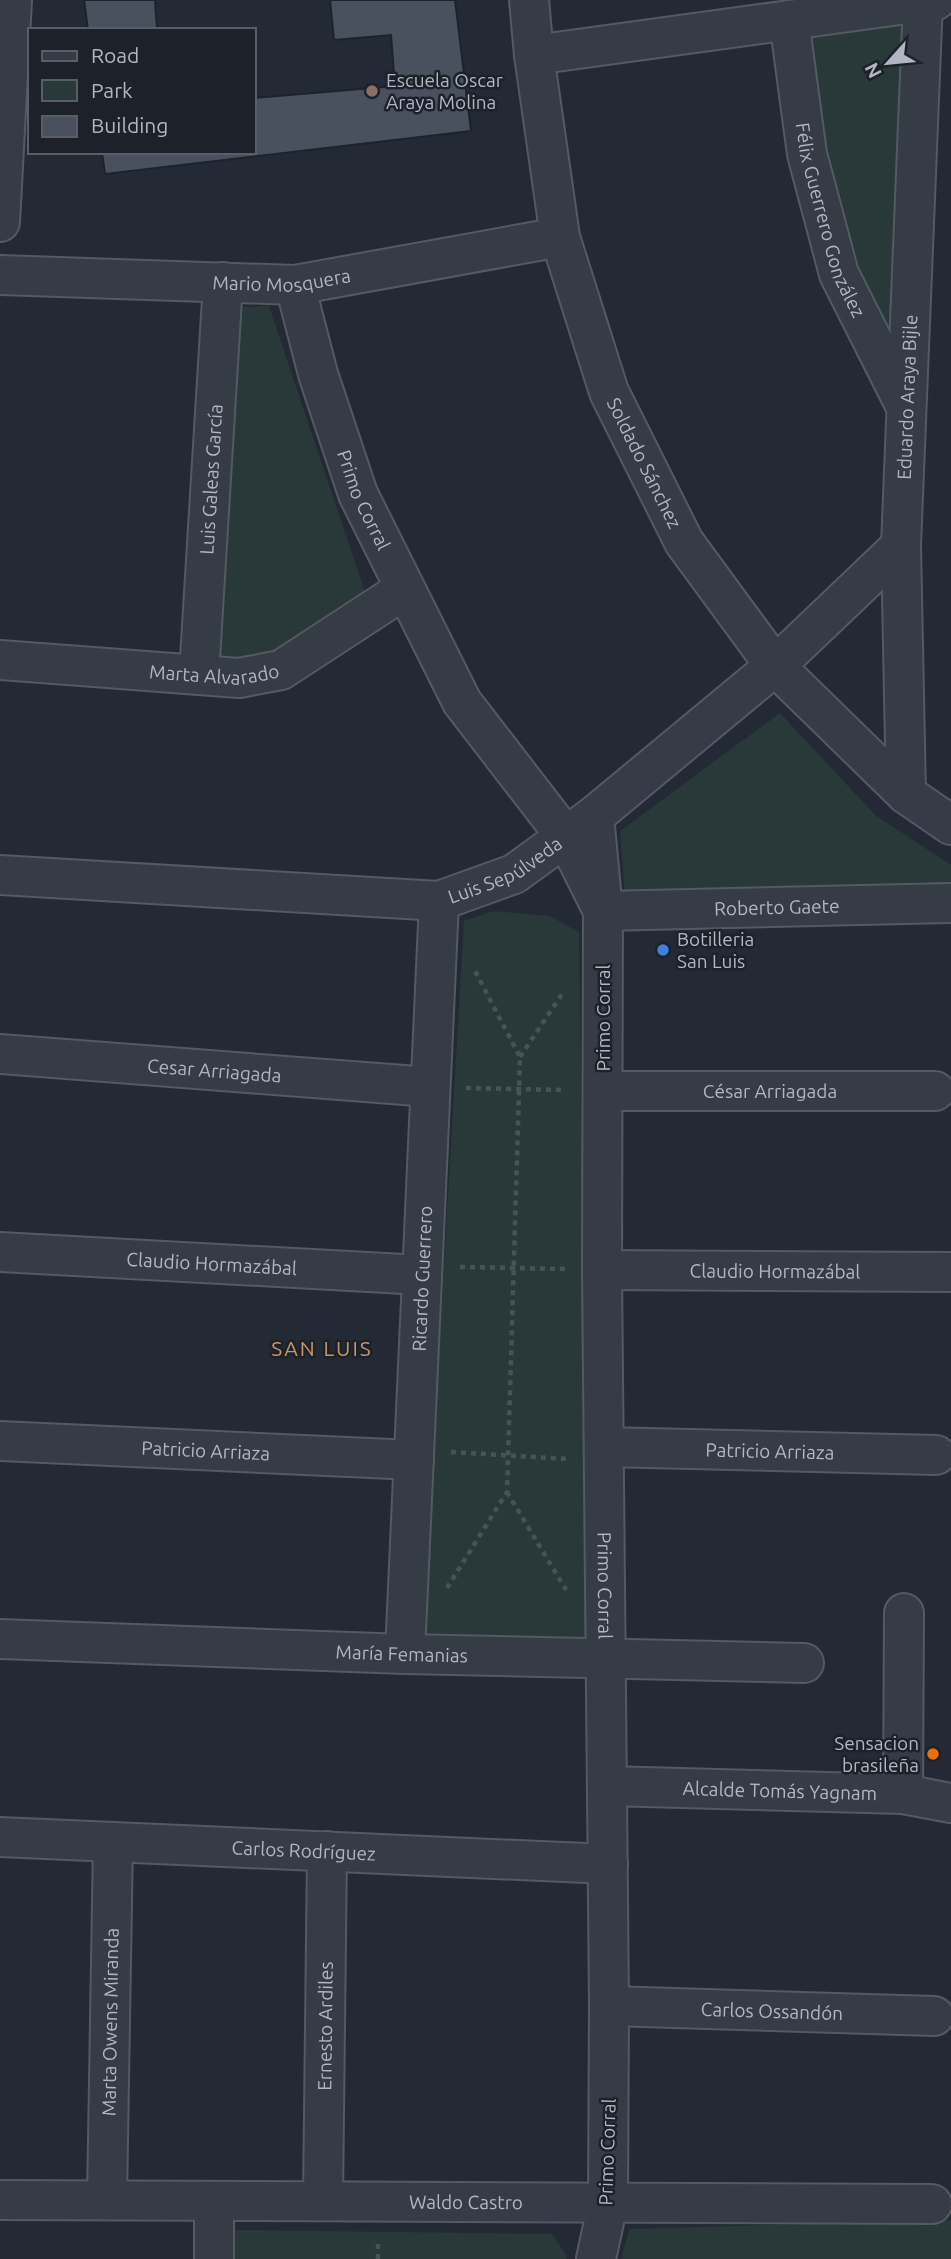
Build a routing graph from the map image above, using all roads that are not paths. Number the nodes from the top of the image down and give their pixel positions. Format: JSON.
{"nodes":[{"id":1,"x":12,"y":0,"type":"edge"},
{"id":2,"x":529,"y":0,"type":"edge"},
{"id":3,"x":935,"y":0,"type":"edge"},
{"id":4,"x":789,"y":20,"type":"junction"},
{"id":5,"x":534,"y":55,"type":"junction"},
{"id":6,"x":3,"y":105,"type":"edge"},
{"id":7,"x":0,"y":222,"type":"edge"},
{"id":8,"x":560,"y":237,"type":"junction"},
{"id":9,"x":0,"y":275,"type":"edge"},
{"id":10,"x":223,"y":282,"type":"junction"},
{"id":11,"x":295,"y":285,"type":"junction"},
{"id":12,"x":906,"y":407,"type":"junction"},
{"id":13,"x":901,"y":546,"type":"junction"},
{"id":14,"x":405,"y":589,"type":"junction"},
{"id":15,"x":0,"y":660,"type":"edge"},
{"id":16,"x":775,"y":666,"type":"junction"},
{"id":17,"x":199,"y":675,"type":"junction"},
{"id":18,"x":906,"y":794,"type":"junction"},
{"id":19,"x":951,"y":825,"type":"edge"},
{"id":20,"x":580,"y":826,"type":"junction"},
{"id":21,"x":0,"y":875,"type":"edge"},
{"id":22,"x":439,"y":901,"type":"junction"},
{"id":23,"x":951,"y":903,"type":"edge"},
{"id":24,"x":603,"y":911,"type":"junction"},
{"id":25,"x":0,"y":1054,"type":"edge"},
{"id":26,"x":430,"y":1087,"type":"junction"},
{"id":27,"x":604,"y":1091,"type":"junction"},
{"id":28,"x":936,"y":1091,"type":"dead end"},
{"id":29,"x":0,"y":1252,"type":"edge"},
{"id":30,"x":602,"y":1270,"type":"junction"},
{"id":31,"x":422,"y":1271,"type":"junction"},
{"id":32,"x":949,"y":1272,"type":"dead end"},
{"id":33,"x":0,"y":1441,"type":"edge"},
{"id":34,"x":604,"y":1454,"type":"junction"},
{"id":35,"x":414,"y":1455,"type":"junction"},
{"id":36,"x":936,"y":1455,"type":"dead end"},
{"id":37,"x":904,"y":1613,"type":"dead end"},
{"id":38,"x":0,"y":1639,"type":"edge"},
{"id":39,"x":405,"y":1654,"type":"junction"},
{"id":40,"x":606,"y":1658,"type":"junction"},
{"id":41,"x":804,"y":1664,"type":"dead end"},
{"id":42,"x":608,"y":1786,"type":"junction"},
{"id":43,"x":903,"y":1794,"type":"junction"},
{"id":44,"x":951,"y":1803,"type":"edge"},
{"id":45,"x":0,"y":1838,"type":"edge"},
{"id":46,"x":113,"y":1842,"type":"junction"},
{"id":47,"x":327,"y":1851,"type":"junction"},
{"id":48,"x":608,"y":1864,"type":"junction"},
{"id":49,"x":609,"y":2006,"type":"junction"},
{"id":50,"x":934,"y":2016,"type":"dead end"},
{"id":51,"x":0,"y":2200,"type":"edge"},
{"id":52,"x":107,"y":2200,"type":"junction"},
{"id":53,"x":214,"y":2201,"type":"junction"},
{"id":54,"x":323,"y":2202,"type":"junction"},
{"id":55,"x":608,"y":2203,"type":"junction"},
{"id":56,"x":932,"y":2204,"type":"dead end"},
{"id":57,"x":215,"y":2259,"type":"edge"},
{"id":58,"x":596,"y":2259,"type":"edge"}],
"edges":[{"from":1,"to":6,"type":"street"},
{"from":2,"to":5,"type":"street","name":"Soldado Sánchez"},
{"from":3,"to":4,"type":"street"},
{"from":3,"to":12,"type":"street","name":"Eduardo Araya Bijle"},
{"from":4,"to":5,"type":"street"},
{"from":4,"to":12,"type":"street","name":"Félix Guerrero González"},
{"from":5,"to":8,"type":"street","name":"Soldado Sánchez"},
{"from":6,"to":7,"type":"street"},
{"from":8,"to":11,"type":"street","name":"Mario Mosquera"},
{"from":8,"to":16,"type":"street","name":"Soldado Sánchez"},
{"from":9,"to":10,"type":"street","name":"Mario Mosquera"},
{"from":10,"to":11,"type":"street","name":"Mario Mosquera"},
{"from":10,"to":17,"type":"street","name":"Luis Galeas García"},
{"from":11,"to":14,"type":"street","name":"Primo Corral"},
{"from":12,"to":13,"type":"street","name":"Eduardo Araya Bijle"},
{"from":13,"to":16,"type":"street","name":"Luis Sepúlveda"},
{"from":13,"to":18,"type":"street","name":"Eduardo Araya Bijle"},
{"from":14,"to":17,"type":"street","name":"Marta Alvarado"},
{"from":14,"to":20,"type":"street","name":"Primo Corral"},
{"from":15,"to":17,"type":"street","name":"Marta Alvarado"},
{"from":16,"to":18,"type":"street","name":"Soldado Sánchez"},
{"from":16,"to":20,"type":"street","name":"Luis Sepúlveda"},
{"from":18,"to":19,"type":"street","name":"Soldado Sánchez"},
{"from":20,"to":22,"type":"street","name":"Luis Sepúlveda"},
{"from":20,"to":24,"type":"street","name":"Primo Corral"},
{"from":21,"to":22,"type":"street","name":"Luis Sepúlveda"},
{"from":22,"to":26,"type":"street","name":"Ricardo Guerrero"},
{"from":23,"to":24,"type":"street","name":"Roberto Gaete"},
{"from":24,"to":27,"type":"street","name":"Primo Corral"},
{"from":25,"to":26,"type":"street","name":"Cesar Arriagada"},
{"from":26,"to":31,"type":"street","name":"Ricardo Guerrero"},
{"from":27,"to":28,"type":"street","name":"César Arriagada"},
{"from":27,"to":30,"type":"street","name":"Primo Corral"},
{"from":29,"to":31,"type":"street","name":"Claudio Hormazábal"},
{"from":30,"to":32,"type":"street","name":"Claudio Hormazábal"},
{"from":30,"to":34,"type":"street","name":"Primo Corral"},
{"from":31,"to":35,"type":"street","name":"Ricardo Guerrero"},
{"from":33,"to":35,"type":"street","name":"Patricio Arriaza"},
{"from":34,"to":36,"type":"street","name":"Patricio Arriaza"},
{"from":34,"to":40,"type":"street","name":"Primo Corral"},
{"from":35,"to":39,"type":"street","name":"Ricardo Guerrero"},
{"from":37,"to":43,"type":"street"},
{"from":38,"to":39,"type":"street","name":"María Femanias"},
{"from":39,"to":40,"type":"street","name":"María Femanias"},
{"from":40,"to":41,"type":"street","name":"María Femanias"},
{"from":40,"to":42,"type":"street","name":"Primo Corral"},
{"from":42,"to":43,"type":"street","name":"Alcalde Tomás Yagnam"},
{"from":42,"to":48,"type":"street","name":"Primo Corral"},
{"from":43,"to":44,"type":"street","name":"Alcalde Tomás Yagnam"},
{"from":45,"to":46,"type":"street","name":"Carlos Rodríguez"},
{"from":46,"to":47,"type":"street","name":"Carlos Rodríguez"},
{"from":46,"to":52,"type":"street","name":"Marta Owens Miranda"},
{"from":47,"to":48,"type":"street","name":"Carlos Rodríguez"},
{"from":47,"to":54,"type":"street","name":"Ernesto Ardiles"},
{"from":48,"to":49,"type":"street","name":"Primo Corral"},
{"from":49,"to":50,"type":"street","name":"Carlos Ossandón"},
{"from":49,"to":55,"type":"street","name":"Primo Corral"},
{"from":51,"to":52,"type":"street","name":"Waldo Castro"},
{"from":52,"to":53,"type":"street","name":"Waldo Castro"},
{"from":53,"to":54,"type":"street","name":"Waldo Castro"},
{"from":53,"to":57,"type":"street"},
{"from":54,"to":55,"type":"street","name":"Waldo Castro"},
{"from":55,"to":56,"type":"street","name":"Waldo Castro"},
{"from":55,"to":58,"type":"street","name":"Primo Corral"}]}
